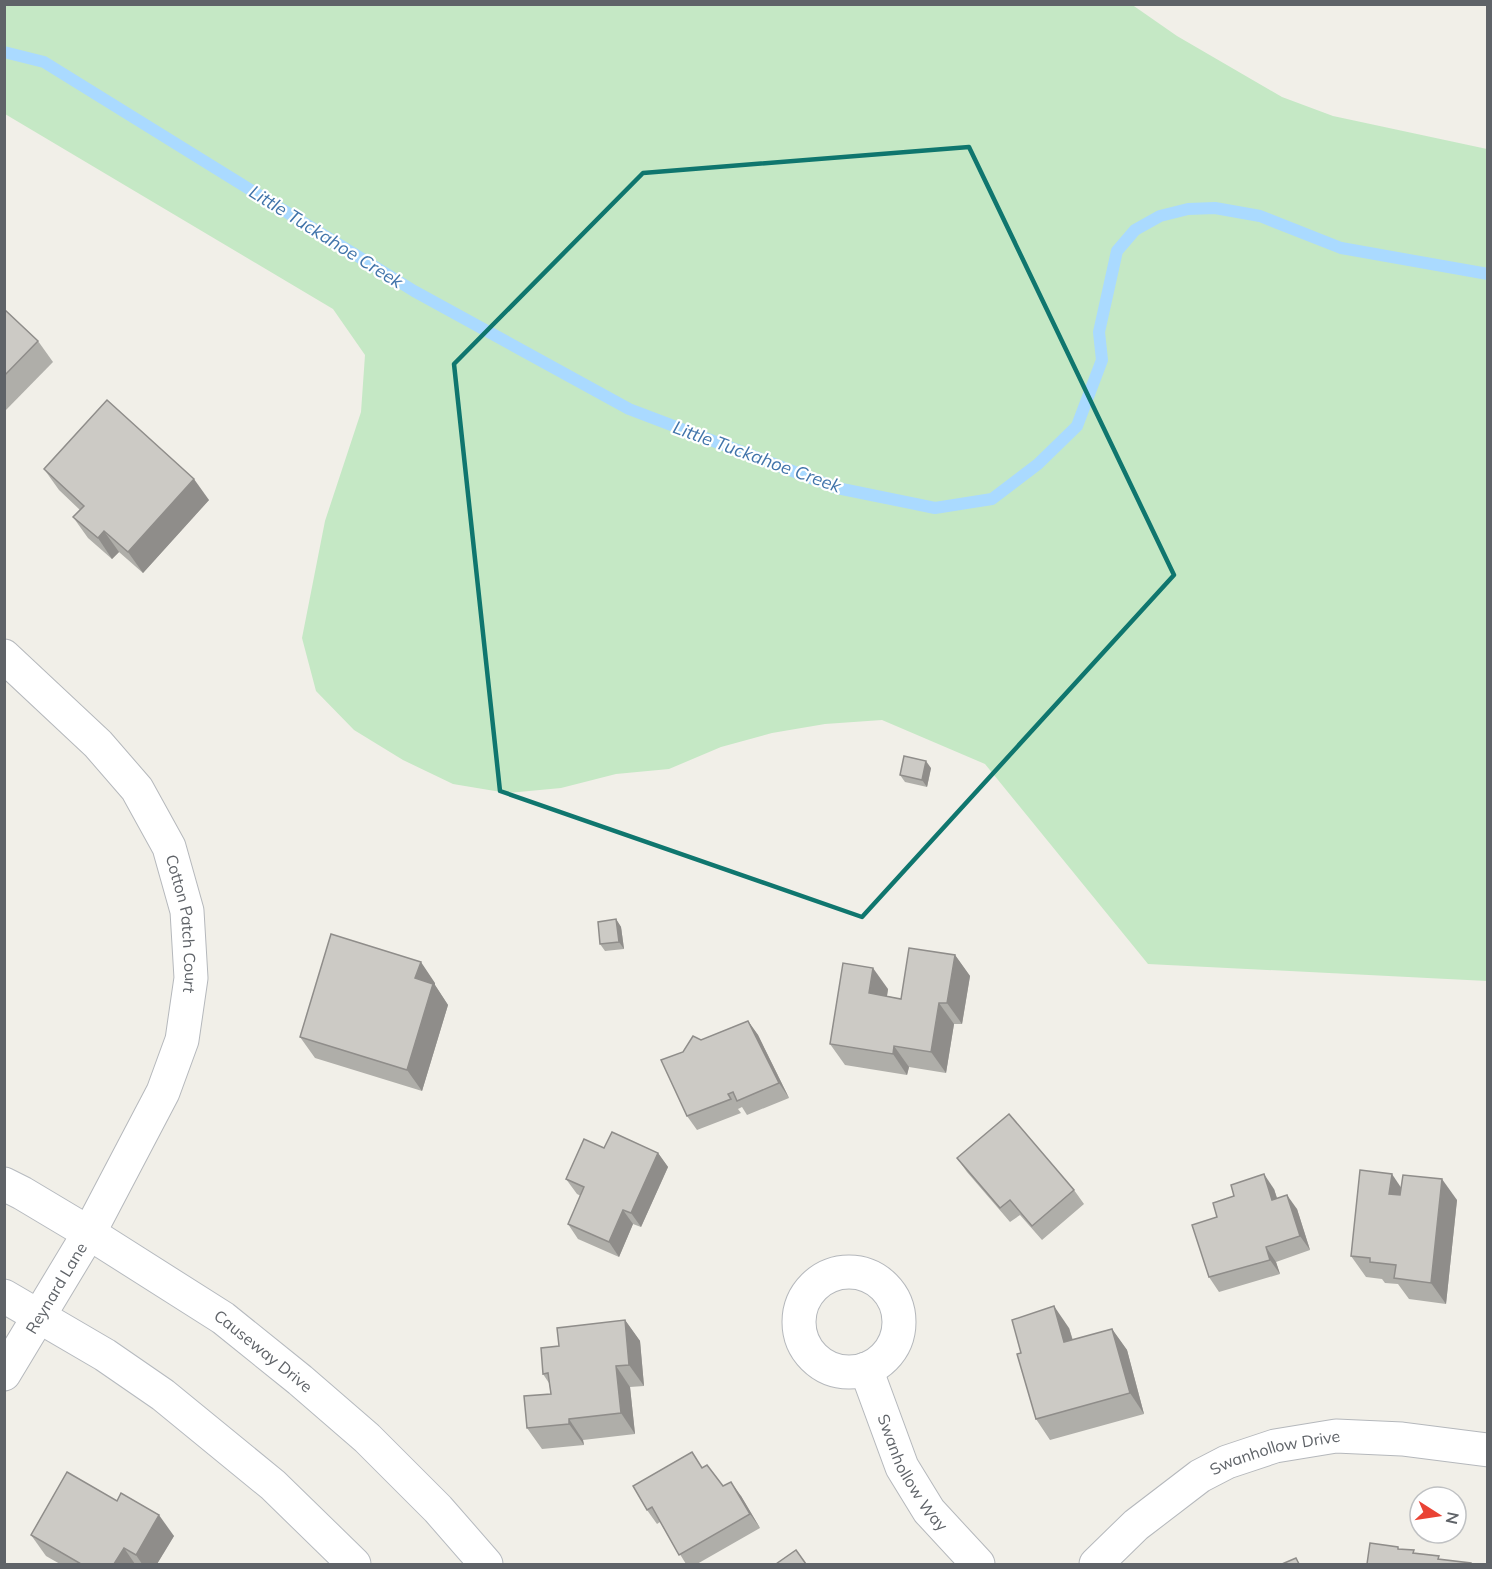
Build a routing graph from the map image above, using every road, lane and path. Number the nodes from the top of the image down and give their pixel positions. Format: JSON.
{"nodes":[{"id":1,"x":4,"y":656,"type":"edge"},
{"id":2,"x":4,"y":1184,"type":"edge"},
{"id":3,"x":89,"y":1233,"type":"junction"},
{"id":4,"x":4,"y":1296,"type":"edge"},
{"id":5,"x":38,"y":1317,"type":"junction"},
{"id":6,"x":866,"y":1369,"type":"dead end"},
{"id":7,"x":4,"y":1374,"type":"edge"},
{"id":8,"x":1488,"y":1450,"type":"edge"},
{"id":9,"x":354,"y":1564,"type":"edge"},
{"id":10,"x":486,"y":1564,"type":"edge"},
{"id":11,"x":978,"y":1564,"type":"edge"},
{"id":12,"x":1096,"y":1564,"type":"edge"}],
"edges":[{"from":1,"to":3,"type":"street","name":"Cotton Patch Court"},
{"from":2,"to":3,"type":"street","name":"Causeway Drive"},
{"from":3,"to":5,"type":"street","name":"Reynard Lane"},
{"from":3,"to":10,"type":"street","name":"Causeway Drive"},
{"from":4,"to":5,"type":"street"},
{"from":5,"to":7,"type":"street","name":"Reynard Lane"},
{"from":5,"to":9,"type":"street"},
{"from":6,"to":11,"type":"street","name":"Swanhollow Way"},
{"from":8,"to":12,"type":"street","name":"Swanhollow Drive"}]}
